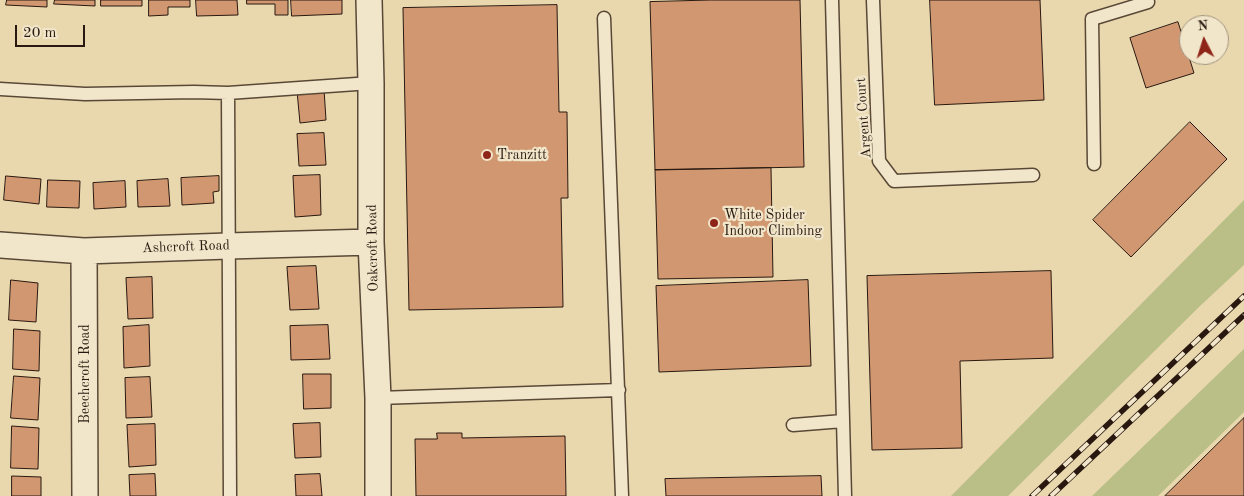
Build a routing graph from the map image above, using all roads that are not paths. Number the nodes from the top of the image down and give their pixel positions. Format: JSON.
{"nodes":[{"id":1,"x":368,"y":0,"type":"edge"},
{"id":2,"x":832,"y":0,"type":"edge"},
{"id":3,"x":873,"y":0,"type":"edge"},
{"id":4,"x":1147,"y":0,"type":"edge"},
{"id":5,"x":604,"y":18,"type":"dead end"},
{"id":6,"x":371,"y":83,"type":"junction"},
{"id":7,"x":0,"y":90,"type":"edge"},
{"id":8,"x":228,"y":93,"type":"junction"},
{"id":9,"x":1094,"y":164,"type":"dead end"},
{"id":10,"x":1034,"y":175,"type":"dead end"},
{"id":11,"x":371,"y":242,"type":"junction"},
{"id":12,"x":0,"y":245,"type":"edge"},
{"id":13,"x":228,"y":246,"type":"junction"},
{"id":14,"x":84,"y":251,"type":"junction"},
{"id":15,"x":619,"y":390,"type":"junction"},
{"id":16,"x":378,"y":398,"type":"junction"},
{"id":17,"x":843,"y":421,"type":"junction"},
{"id":18,"x":793,"y":425,"type":"dead end"},
{"id":19,"x":86,"y":496,"type":"edge"},
{"id":20,"x":230,"y":496,"type":"edge"},
{"id":21,"x":378,"y":496,"type":"edge"},
{"id":22,"x":622,"y":496,"type":"edge"},
{"id":23,"x":845,"y":496,"type":"edge"}],
"edges":[{"from":1,"to":6,"type":"street","name":"Oakcroft Road"},
{"from":2,"to":17,"type":"lane"},
{"from":3,"to":10,"type":"lane","name":"Argent Court"},
{"from":4,"to":9,"type":"lane"},
{"from":5,"to":15,"type":"lane"},
{"from":6,"to":8,"type":"lane"},
{"from":6,"to":11,"type":"street","name":"Oakcroft Road"},
{"from":7,"to":8,"type":"lane"},
{"from":8,"to":13,"type":"lane"},
{"from":11,"to":13,"type":"street","name":"Ashcroft Road"},
{"from":11,"to":16,"type":"street","name":"Oakcroft Road"},
{"from":12,"to":14,"type":"street","name":"Ashcroft Road"},
{"from":13,"to":14,"type":"street","name":"Ashcroft Road"},
{"from":13,"to":20,"type":"lane"},
{"from":14,"to":19,"type":"street","name":"Beechcroft Road"},
{"from":15,"to":16,"type":"lane"},
{"from":15,"to":22,"type":"lane"},
{"from":16,"to":21,"type":"street","name":"Oakcroft Road"},
{"from":17,"to":18,"type":"lane"},
{"from":17,"to":23,"type":"lane"}]}
